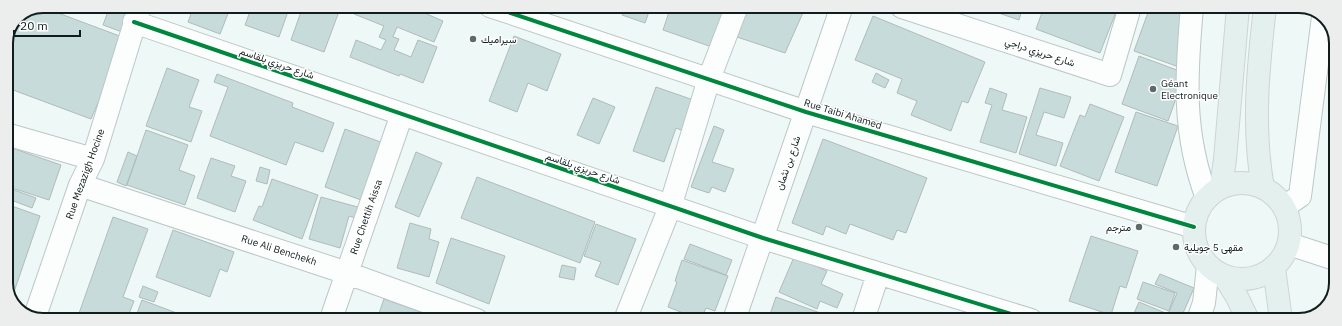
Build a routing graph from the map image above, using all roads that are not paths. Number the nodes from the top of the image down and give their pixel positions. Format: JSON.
{"nodes":[{"id":1,"x":511,"y":13,"type":"edge"},
{"id":2,"x":734,"y":13,"type":"edge"},
{"id":3,"x":840,"y":13,"type":"edge"},
{"id":4,"x":923,"y":13,"type":"edge"},
{"id":5,"x":1128,"y":13,"type":"edge"},
{"id":6,"x":1191,"y":13,"type":"edge"},
{"id":7,"x":1237,"y":13,"type":"edge"},
{"id":8,"x":1264,"y":13,"type":"edge"},
{"id":9,"x":137,"y":14,"type":"edge"},
{"id":10,"x":1322,"y":23,"type":"edge"},
{"id":11,"x":709,"y":79,"type":"junction"},
{"id":12,"x":806,"y":112,"type":"junction"},
{"id":13,"x":402,"y":114,"type":"junction"},
{"id":14,"x":13,"y":136,"type":"edge"},
{"id":15,"x":93,"y":159,"type":"junction"},
{"id":16,"x":80,"y":184,"type":"junction"},
{"id":17,"x":1263,"y":188,"type":"junction"},
{"id":18,"x":1214,"y":193,"type":"junction"},
{"id":19,"x":670,"y":207,"type":"junction"},
{"id":20,"x":1284,"y":207,"type":"junction"},
{"id":21,"x":1194,"y":226,"type":"junction"},
{"id":22,"x":763,"y":238,"type":"junction"},
{"id":23,"x":1289,"y":244,"type":"junction"},
{"id":24,"x":1329,"y":257,"type":"edge"},
{"id":25,"x":1274,"y":268,"type":"junction"},
{"id":26,"x":1216,"y":271,"type":"junction"},
{"id":27,"x":347,"y":273,"type":"junction"},
{"id":28,"x":878,"y":274,"type":"junction"},
{"id":29,"x":36,"y":312,"type":"edge"},
{"id":30,"x":332,"y":313,"type":"edge"},
{"id":31,"x":457,"y":313,"type":"edge"},
{"id":32,"x":628,"y":313,"type":"edge"},
{"id":33,"x":736,"y":313,"type":"edge"},
{"id":34,"x":865,"y":313,"type":"edge"},
{"id":35,"x":1008,"y":313,"type":"edge"},
{"id":36,"x":1204,"y":313,"type":"edge"},
{"id":37,"x":1245,"y":313,"type":"edge"},
{"id":38,"x":1280,"y":313,"type":"edge"}],
"edges":[{"from":1,"to":11,"type":"street","name":"Rue Taibi Ahamed"},
{"from":2,"to":11,"type":"street"},
{"from":3,"to":12,"type":"street","name":"شارع بن نثمان"},
{"from":4,"to":5,"type":"street","name":"شارع حريزي دراجي"},
{"from":6,"to":18,"type":"street"},
{"from":7,"to":18,"type":"main road"},
{"from":8,"to":17,"type":"main road"},
{"from":9,"to":13,"type":"street","name":"شارع حريزي بلقاسم"},
{"from":9,"to":15,"type":"street","name":"Rue Mezazigh Hocine"},
{"from":10,"to":20,"type":"street"},
{"from":11,"to":12,"type":"street","name":"Rue Taibi Ahamed"},
{"from":11,"to":19,"type":"street"},
{"from":12,"to":21,"type":"street","name":"Rue Taibi Ahamed"},
{"from":12,"to":22,"type":"street","name":"شارع بن نثمان"},
{"from":13,"to":19,"type":"street","name":"شارع حريزي بلقاسم"},
{"from":13,"to":27,"type":"street","name":"Rue Chettih Aissa"},
{"from":14,"to":15,"type":"street"},
{"from":15,"to":16,"type":"street","name":"Rue Mezazigh Hocine"},
{"from":16,"to":27,"type":"street","name":"Rue Ali Benchekh"},
{"from":16,"to":29,"type":"street","name":"Rue Mezazigh Hocine"},
{"from":17,"to":18,"type":"main road"},
{"from":17,"to":20,"type":"main road"},
{"from":18,"to":21,"type":"main road"},
{"from":19,"to":22,"type":"street","name":"شارع حريزي بلقاسم"},
{"from":19,"to":32,"type":"street"},
{"from":20,"to":23,"type":"main road"},
{"from":21,"to":26,"type":"main road"},
{"from":22,"to":28,"type":"street","name":"شارع حريزي بلقاسم"},
{"from":22,"to":33,"type":"street","name":"شارع بن نثمان"},
{"from":23,"to":24,"type":"street"},
{"from":23,"to":25,"type":"main road"},
{"from":25,"to":26,"type":"main road"},
{"from":25,"to":38,"type":"main road"},
{"from":26,"to":36,"type":"street"},
{"from":26,"to":37,"type":"main road"},
{"from":27,"to":30,"type":"street","name":"Rue Chettih Aissa"},
{"from":27,"to":31,"type":"street","name":"Rue Ali Benchekh"},
{"from":28,"to":34,"type":"street"},
{"from":28,"to":35,"type":"street","name":"شارع حريزي بلقاسم"}]}
